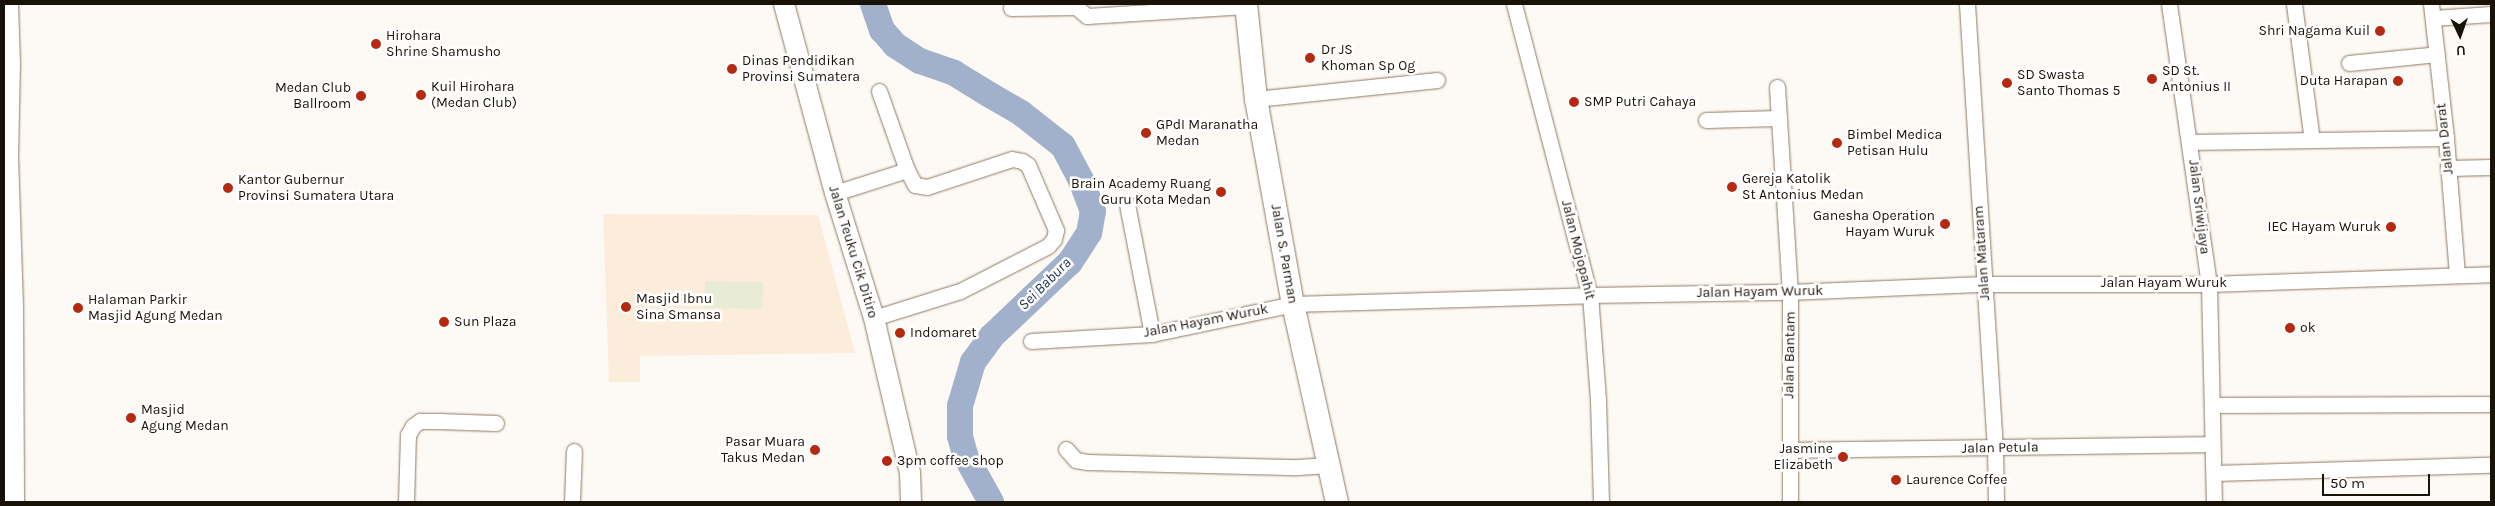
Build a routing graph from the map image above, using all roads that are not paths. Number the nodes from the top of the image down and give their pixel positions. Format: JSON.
{"nodes":[{"id":1,"x":7,"y":4,"type":"edge"},
{"id":2,"x":784,"y":4,"type":"edge"},
{"id":3,"x":1514,"y":4,"type":"edge"},
{"id":4,"x":1967,"y":4,"type":"edge"},
{"id":5,"x":2169,"y":4,"type":"edge"},
{"id":6,"x":2294,"y":4,"type":"edge"},
{"id":7,"x":1246,"y":5,"type":"edge"},
{"id":8,"x":1011,"y":8,"type":"dead end"},
{"id":9,"x":2432,"y":11,"type":"edge"},
{"id":10,"x":2491,"y":14,"type":"edge"},
{"id":11,"x":2437,"y":54,"type":"junction"},
{"id":12,"x":2349,"y":63,"type":"dead end"},
{"id":13,"x":1437,"y":80,"type":"dead end"},
{"id":14,"x":1777,"y":87,"type":"dead end"},
{"id":15,"x":878,"y":91,"type":"dead end"},
{"id":16,"x":1256,"y":99,"type":"junction"},
{"id":17,"x":1779,"y":118,"type":"junction"},
{"id":18,"x":1706,"y":120,"type":"dead end"},
{"id":19,"x":2446,"y":138,"type":"junction"},
{"id":20,"x":2312,"y":140,"type":"junction"},
{"id":21,"x":2190,"y":142,"type":"junction"},
{"id":22,"x":2491,"y":167,"type":"edge"},
{"id":23,"x":2448,"y":168,"type":"junction"},
{"id":24,"x":907,"y":170,"type":"junction"},
{"id":25,"x":835,"y":193,"type":"junction"},
{"id":26,"x":1127,"y":204,"type":"dead end"},
{"id":27,"x":7,"y":265,"type":"edge"},
{"id":28,"x":2491,"y":274,"type":"edge"},
{"id":29,"x":2457,"y":275,"type":"junction"},
{"id":30,"x":1984,"y":284,"type":"junction"},
{"id":31,"x":2208,"y":284,"type":"junction"},
{"id":32,"x":1790,"y":292,"type":"junction"},
{"id":33,"x":1590,"y":295,"type":"junction"},
{"id":34,"x":1293,"y":304,"type":"junction"},
{"id":35,"x":874,"y":318,"type":"junction"},
{"id":36,"x":1152,"y":334,"type":"junction"},
{"id":37,"x":1031,"y":341,"type":"dead end"},
{"id":38,"x":2491,"y":404,"type":"edge"},
{"id":39,"x":2212,"y":405,"type":"junction"},
{"id":40,"x":496,"y":422,"type":"dead end"},
{"id":41,"x":2212,"y":444,"type":"junction"},
{"id":42,"x":1066,"y":449,"type":"dead end"},
{"id":43,"x":1995,"y":449,"type":"junction"},
{"id":44,"x":1789,"y":450,"type":"junction"},
{"id":45,"x":574,"y":451,"type":"dead end"},
{"id":46,"x":1328,"y":465,"type":"junction"},
{"id":47,"x":2491,"y":465,"type":"edge"},
{"id":48,"x":2214,"y":473,"type":"junction"},
{"id":49,"x":14,"y":502,"type":"edge"},
{"id":50,"x":406,"y":502,"type":"edge"},
{"id":51,"x":572,"y":502,"type":"edge"},
{"id":52,"x":911,"y":502,"type":"edge"},
{"id":53,"x":1337,"y":502,"type":"edge"},
{"id":54,"x":1602,"y":502,"type":"edge"},
{"id":55,"x":1790,"y":502,"type":"edge"},
{"id":56,"x":1996,"y":502,"type":"edge"},
{"id":57,"x":2214,"y":502,"type":"edge"}],
"edges":[{"from":1,"to":27,"type":"main road"},
{"from":2,"to":25,"type":"street","name":"Jalan Teuku Cik Ditiro"},
{"from":3,"to":33,"type":"street","name":"Jalan Mojopahit"},
{"from":4,"to":30,"type":"street","name":"Jalan Mataram"},
{"from":5,"to":21,"type":"street","name":"Jalan Sriwijaya"},
{"from":6,"to":20,"type":"street"},
{"from":7,"to":8,"type":"street"},
{"from":7,"to":16,"type":"main road","name":"Jalan S. Parman"},
{"from":9,"to":10,"type":"street"},
{"from":9,"to":11,"type":"street","name":"Jalan Darat"},
{"from":11,"to":12,"type":"street"},
{"from":11,"to":19,"type":"street","name":"Jalan Darat"},
{"from":13,"to":16,"type":"street"},
{"from":14,"to":17,"type":"street","name":"Jalan Bantam"},
{"from":15,"to":24,"type":"street"},
{"from":16,"to":34,"type":"main road","name":"Jalan S. Parman"},
{"from":17,"to":18,"type":"street"},
{"from":17,"to":32,"type":"street","name":"Jalan Bantam"},
{"from":19,"to":20,"type":"street"},
{"from":19,"to":23,"type":"street","name":"Jalan Darat"},
{"from":20,"to":21,"type":"street"},
{"from":21,"to":31,"type":"street","name":"Jalan Sriwijaya"},
{"from":22,"to":23,"type":"street"},
{"from":23,"to":29,"type":"street","name":"Jalan Darat"},
{"from":24,"to":25,"type":"street"},
{"from":24,"to":35,"type":"street"},
{"from":25,"to":35,"type":"street","name":"Jalan Teuku Cik Ditiro"},
{"from":26,"to":36,"type":"street"},
{"from":27,"to":49,"type":"main road"},
{"from":28,"to":29,"type":"street","name":"Jalan Hayam Wuruk"},
{"from":29,"to":31,"type":"street","name":"Jalan Hayam Wuruk"},
{"from":30,"to":31,"type":"street","name":"Jalan Hayam Wuruk"},
{"from":30,"to":32,"type":"street","name":"Jalan Hayam Wuruk"},
{"from":30,"to":43,"type":"street","name":"Jalan Mataram"},
{"from":31,"to":39,"type":"street","name":"Jalan Sriwijaya"},
{"from":32,"to":33,"type":"street","name":"Jalan Hayam Wuruk"},
{"from":32,"to":44,"type":"street","name":"Jalan Bantam"},
{"from":33,"to":34,"type":"street","name":"Jalan Hayam Wuruk"},
{"from":33,"to":54,"type":"street","name":"Jalan Mojopahit"},
{"from":34,"to":36,"type":"street","name":"Jalan Hayam Wuruk"},
{"from":34,"to":46,"type":"main road","name":"Jalan S. Parman"},
{"from":35,"to":52,"type":"street","name":"Jalan Teuku Cik Ditiro"},
{"from":36,"to":37,"type":"street","name":"Jalan Hayam Wuruk"},
{"from":38,"to":39,"type":"street"},
{"from":39,"to":41,"type":"street","name":"Jalan Sriwijaya"},
{"from":40,"to":50,"type":"street"},
{"from":41,"to":43,"type":"street","name":"Jalan Petula"},
{"from":41,"to":48,"type":"street","name":"Jalan Sriwijaya"},
{"from":42,"to":46,"type":"street"},
{"from":43,"to":44,"type":"street","name":"Jalan Petula"},
{"from":43,"to":56,"type":"street","name":"Jalan Mataram"},
{"from":44,"to":55,"type":"street","name":"Jalan Bantam"},
{"from":45,"to":51,"type":"street"},
{"from":46,"to":53,"type":"main road","name":"Jalan S. Parman"},
{"from":47,"to":48,"type":"street"},
{"from":48,"to":57,"type":"street","name":"Jalan Sriwijaya"}]}
